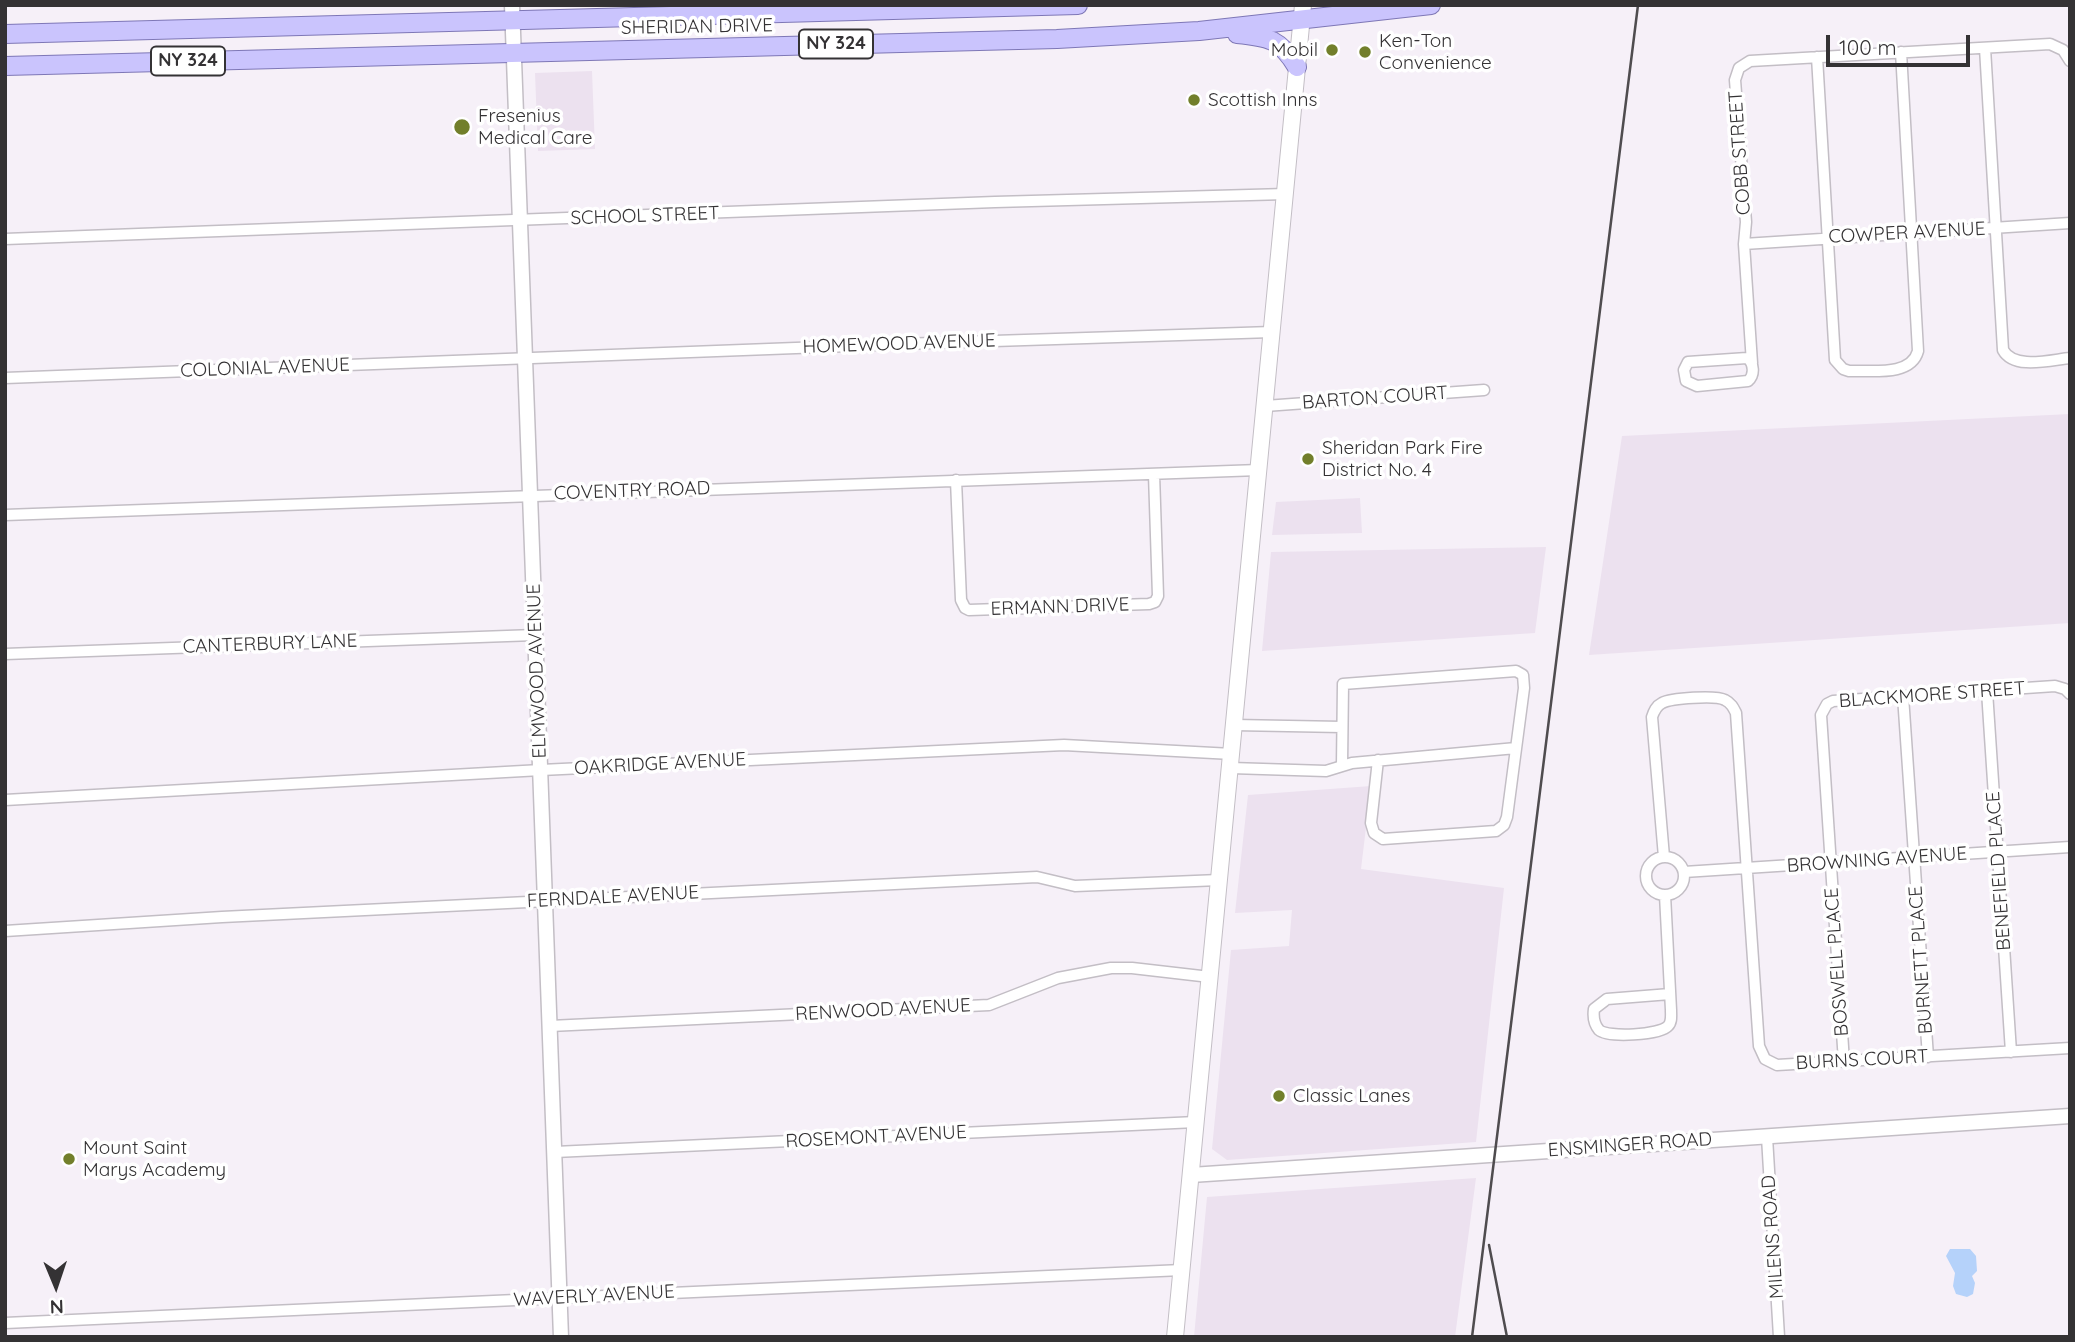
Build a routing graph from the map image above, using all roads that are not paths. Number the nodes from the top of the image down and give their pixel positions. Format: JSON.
{"nodes":[{"id":1,"x":1078,"y":5,"type":"edge"},
{"id":2,"x":1431,"y":5,"type":"edge"},
{"id":3,"x":1056,"y":6,"type":"edge"},
{"id":4,"x":806,"y":12,"type":"junction"},
{"id":5,"x":1302,"y":12,"type":"edge"},
{"id":6,"x":512,"y":13,"type":"edge"},
{"id":7,"x":301,"y":26,"type":"junction"},
{"id":8,"x":1199,"y":31,"type":"junction"},
{"id":9,"x":39,"y":33,"type":"junction"},
{"id":10,"x":5,"y":34,"type":"edge"},
{"id":11,"x":1057,"y":38,"type":"junction"},
{"id":12,"x":807,"y":45,"type":"junction"},
{"id":13,"x":1985,"y":48,"type":"junction"},
{"id":14,"x":514,"y":52,"type":"junction"},
{"id":15,"x":1901,"y":52,"type":"junction"},
{"id":16,"x":1817,"y":57,"type":"junction"},
{"id":17,"x":303,"y":58,"type":"junction"},
{"id":18,"x":2070,"y":61,"type":"edge"},
{"id":19,"x":40,"y":65,"type":"junction"},
{"id":20,"x":5,"y":66,"type":"edge"},
{"id":21,"x":1297,"y":67,"type":"junction"},
{"id":22,"x":1286,"y":194,"type":"junction"},
{"id":23,"x":520,"y":220,"type":"junction"},
{"id":24,"x":2070,"y":223,"type":"edge"},
{"id":25,"x":1995,"y":228,"type":"junction"},
{"id":26,"x":1911,"y":232,"type":"junction"},
{"id":27,"x":1827,"y":237,"type":"junction"},
{"id":28,"x":5,"y":239,"type":"edge"},
{"id":29,"x":1744,"y":244,"type":"junction"},
{"id":30,"x":1272,"y":332,"type":"junction"},
{"id":31,"x":2070,"y":358,"type":"edge"},
{"id":32,"x":525,"y":359,"type":"junction"},
{"id":33,"x":1752,"y":363,"type":"junction"},
{"id":34,"x":5,"y":378,"type":"edge"},
{"id":35,"x":1485,"y":390,"type":"dead end"},
{"id":36,"x":1265,"y":406,"type":"junction"},
{"id":37,"x":1259,"y":470,"type":"junction"},
{"id":38,"x":1154,"y":474,"type":"junction"},
{"id":39,"x":956,"y":480,"type":"junction"},
{"id":40,"x":530,"y":495,"type":"junction"},
{"id":41,"x":5,"y":515,"type":"edge"},
{"id":42,"x":535,"y":635,"type":"junction"},
{"id":43,"x":5,"y":654,"type":"edge"},
{"id":44,"x":1987,"y":691,"type":"junction"},
{"id":45,"x":2070,"y":694,"type":"edge"},
{"id":46,"x":1903,"y":696,"type":"junction"},
{"id":47,"x":1234,"y":725,"type":"junction"},
{"id":48,"x":1342,"y":727,"type":"junction"},
{"id":49,"x":1516,"y":748,"type":"junction"},
{"id":50,"x":1378,"y":760,"type":"junction"},
{"id":51,"x":1231,"y":761,"type":"junction"},
{"id":52,"x":1342,"y":765,"type":"junction"},
{"id":53,"x":541,"y":770,"type":"junction"},
{"id":54,"x":5,"y":800,"type":"edge"},
{"id":55,"x":2070,"y":846,"type":"edge"},
{"id":56,"x":1998,"y":851,"type":"junction"},
{"id":57,"x":1664,"y":857,"type":"junction"},
{"id":58,"x":1914,"y":857,"type":"junction"},
{"id":59,"x":1831,"y":863,"type":"junction"},
{"id":60,"x":1746,"y":868,"type":"junction"},
{"id":61,"x":1684,"y":872,"type":"junction"},
{"id":62,"x":1219,"y":880,"type":"junction"},
{"id":63,"x":1665,"y":895,"type":"junction"},
{"id":64,"x":545,"y":901,"type":"junction"},
{"id":65,"x":5,"y":931,"type":"edge"},
{"id":66,"x":1210,"y":977,"type":"junction"},
{"id":67,"x":1670,"y":995,"type":"junction"},
{"id":68,"x":550,"y":1026,"type":"junction"},
{"id":69,"x":2070,"y":1048,"type":"edge"},
{"id":70,"x":2011,"y":1052,"type":"junction"},
{"id":71,"x":1928,"y":1057,"type":"junction"},
{"id":72,"x":1844,"y":1062,"type":"junction"},
{"id":73,"x":2070,"y":1116,"type":"edge"},
{"id":74,"x":1196,"y":1122,"type":"junction"},
{"id":75,"x":1767,"y":1137,"type":"junction"},
{"id":76,"x":555,"y":1152,"type":"junction"},
{"id":77,"x":1191,"y":1175,"type":"junction"},
{"id":78,"x":1182,"y":1269,"type":"junction"},
{"id":79,"x":560,"y":1298,"type":"junction"},
{"id":80,"x":5,"y":1323,"type":"edge"},
{"id":81,"x":561,"y":1337,"type":"edge"},
{"id":82,"x":1175,"y":1337,"type":"edge"},
{"id":83,"x":1779,"y":1337,"type":"edge"}],
"edges":[{"from":1,"to":3,"type":"main road","name":"SHERIDAN DRIVE","number":"NY 324"},
{"from":2,"to":5,"type":"main road","name":"SHERIDAN DRIVE","number":"NY 324"},
{"from":3,"to":4,"type":"main road","name":"SHERIDAN DRIVE","number":"NY 324"},
{"from":3,"to":11,"type":"main road"},
{"from":4,"to":6,"type":"main road","name":"SHERIDAN DRIVE","number":"NY 324"},
{"from":4,"to":12,"type":"main road"},
{"from":5,"to":8,"type":"main road","name":"SHERIDAN DRIVE","number":"NY 324"},
{"from":5,"to":21,"type":"main road"},
{"from":6,"to":7,"type":"main road","name":"SHERIDAN DRIVE","number":"NY 324"},
{"from":6,"to":14,"type":"street","name":"ELMWOOD AVENUE"},
{"from":7,"to":9,"type":"main road","name":"SHERIDAN DRIVE","number":"NY 324"},
{"from":7,"to":17,"type":"main road"},
{"from":8,"to":11,"type":"main road","name":"SHERIDAN DRIVE","number":"NY 324"},
{"from":8,"to":21,"type":"main road"},
{"from":9,"to":10,"type":"main road","name":"SHERIDAN DRIVE","number":"NY 324"},
{"from":9,"to":19,"type":"main road"},
{"from":11,"to":12,"type":"main road","name":"SHERIDAN DRIVE","number":"NY 324"},
{"from":12,"to":14,"type":"main road","name":"SHERIDAN DRIVE","number":"NY 324"},
{"from":13,"to":15,"type":"street","name":"COBB STREET"},
{"from":13,"to":18,"type":"street","name":"COBB STREET"},
{"from":13,"to":25,"type":"street"},
{"from":14,"to":17,"type":"main road","name":"SHERIDAN DRIVE","number":"NY 324"},
{"from":14,"to":23,"type":"street","name":"ELMWOOD AVENUE"},
{"from":15,"to":16,"type":"street","name":"COBB STREET"},
{"from":15,"to":26,"type":"street"},
{"from":16,"to":27,"type":"street"},
{"from":16,"to":29,"type":"street","name":"COBB STREET"},
{"from":17,"to":19,"type":"main road","name":"SHERIDAN DRIVE","number":"NY 324"},
{"from":19,"to":20,"type":"main road","name":"SHERIDAN DRIVE","number":"NY 324"},
{"from":21,"to":22,"type":"main road"},
{"from":22,"to":23,"type":"street","name":"SCHOOL STREET"},
{"from":22,"to":30,"type":"main road"},
{"from":23,"to":28,"type":"street","name":"SCHOOL STREET"},
{"from":23,"to":32,"type":"street","name":"ELMWOOD AVENUE"},
{"from":24,"to":25,"type":"street","name":"COWPER AVENUE"},
{"from":25,"to":26,"type":"street","name":"COWPER AVENUE"},
{"from":25,"to":31,"type":"street"},
{"from":26,"to":27,"type":"street","name":"COWPER AVENUE"},
{"from":26,"to":27,"type":"street"},
{"from":27,"to":29,"type":"street","name":"COWPER AVENUE"},
{"from":29,"to":33,"type":"street"},
{"from":30,"to":32,"type":"street","name":"HOMEWOOD AVENUE"},
{"from":30,"to":36,"type":"main road"},
{"from":32,"to":34,"type":"street","name":"COLONIAL AVENUE"},
{"from":32,"to":40,"type":"street","name":"ELMWOOD AVENUE"},
{"from":33,"to":33,"type":"street"},
{"from":35,"to":36,"type":"street","name":"BARTON COURT"},
{"from":36,"to":37,"type":"main road"},
{"from":37,"to":38,"type":"street","name":"COVENTRY ROAD"},
{"from":37,"to":47,"type":"main road"},
{"from":38,"to":39,"type":"street","name":"COVENTRY ROAD"},
{"from":38,"to":39,"type":"street","name":"ERMANN DRIVE"},
{"from":39,"to":40,"type":"street","name":"COVENTRY ROAD"},
{"from":40,"to":41,"type":"street","name":"COVENTRY ROAD"},
{"from":40,"to":42,"type":"street","name":"ELMWOOD AVENUE"},
{"from":42,"to":43,"type":"street","name":"CANTERBURY LANE"},
{"from":42,"to":53,"type":"street","name":"ELMWOOD AVENUE"},
{"from":44,"to":45,"type":"street","name":"BLACKMORE STREET"},
{"from":44,"to":46,"type":"street","name":"BLACKMORE STREET"},
{"from":44,"to":56,"type":"street","name":"BENEFIELD PLACE"},
{"from":46,"to":58,"type":"street","name":"BURNETT PLACE"},
{"from":46,"to":59,"type":"street","name":"BLACKMORE STREET"},
{"from":47,"to":48,"type":"street"},
{"from":47,"to":51,"type":"main road"},
{"from":48,"to":49,"type":"street"},
{"from":48,"to":52,"type":"street"},
{"from":49,"to":50,"type":"street","name":"OAKRIDGE AVENUE"},
{"from":49,"to":50,"type":"street"},
{"from":50,"to":52,"type":"street","name":"OAKRIDGE AVENUE"},
{"from":51,"to":52,"type":"street","name":"OAKRIDGE AVENUE"},
{"from":51,"to":53,"type":"street","name":"OAKRIDGE AVENUE"},
{"from":51,"to":62,"type":"main road"},
{"from":53,"to":54,"type":"street","name":"OAKRIDGE AVENUE"},
{"from":53,"to":64,"type":"street","name":"ELMWOOD AVENUE"},
{"from":55,"to":56,"type":"street","name":"BROWNING AVENUE"},
{"from":56,"to":58,"type":"street","name":"BROWNING AVENUE"},
{"from":56,"to":70,"type":"street","name":"BENEFIELD PLACE"},
{"from":57,"to":60,"type":"street"},
{"from":57,"to":61,"type":"street"},
{"from":57,"to":63,"type":"street"},
{"from":58,"to":59,"type":"street","name":"BROWNING AVENUE"},
{"from":58,"to":71,"type":"street","name":"BURNETT PLACE"},
{"from":59,"to":60,"type":"street","name":"BROWNING AVENUE"},
{"from":59,"to":72,"type":"street","name":"BOSWELL PLACE"},
{"from":60,"to":61,"type":"street","name":"BROWNING AVENUE"},
{"from":60,"to":72,"type":"street","name":"BURNS COURT"},
{"from":61,"to":63,"type":"street"},
{"from":62,"to":64,"type":"street","name":"FERNDALE AVENUE"},
{"from":62,"to":66,"type":"main road"},
{"from":63,"to":67,"type":"street"},
{"from":64,"to":65,"type":"street","name":"FERNDALE AVENUE"},
{"from":64,"to":68,"type":"street","name":"ELMWOOD AVENUE"},
{"from":66,"to":68,"type":"street","name":"RENWOOD AVENUE"},
{"from":66,"to":74,"type":"main road"},
{"from":67,"to":67,"type":"street"},
{"from":68,"to":76,"type":"street","name":"ELMWOOD AVENUE"},
{"from":69,"to":70,"type":"street","name":"BURNS COURT"},
{"from":70,"to":71,"type":"street","name":"BURNS COURT"},
{"from":71,"to":72,"type":"street","name":"BURNS COURT"},
{"from":73,"to":75,"type":"street","name":"ENSMINGER ROAD"},
{"from":74,"to":76,"type":"street","name":"ROSEMONT AVENUE"},
{"from":74,"to":77,"type":"main road"},
{"from":75,"to":77,"type":"street","name":"ENSMINGER ROAD"},
{"from":75,"to":83,"type":"street","name":"MILENS ROAD"},
{"from":76,"to":79,"type":"street","name":"ELMWOOD AVENUE"},
{"from":77,"to":78,"type":"main road"},
{"from":78,"to":79,"type":"street","name":"WAVERLY AVENUE"},
{"from":78,"to":82,"type":"main road"},
{"from":79,"to":80,"type":"street","name":"WAVERLY AVENUE"},
{"from":79,"to":81,"type":"street","name":"ELMWOOD AVENUE"}]}
